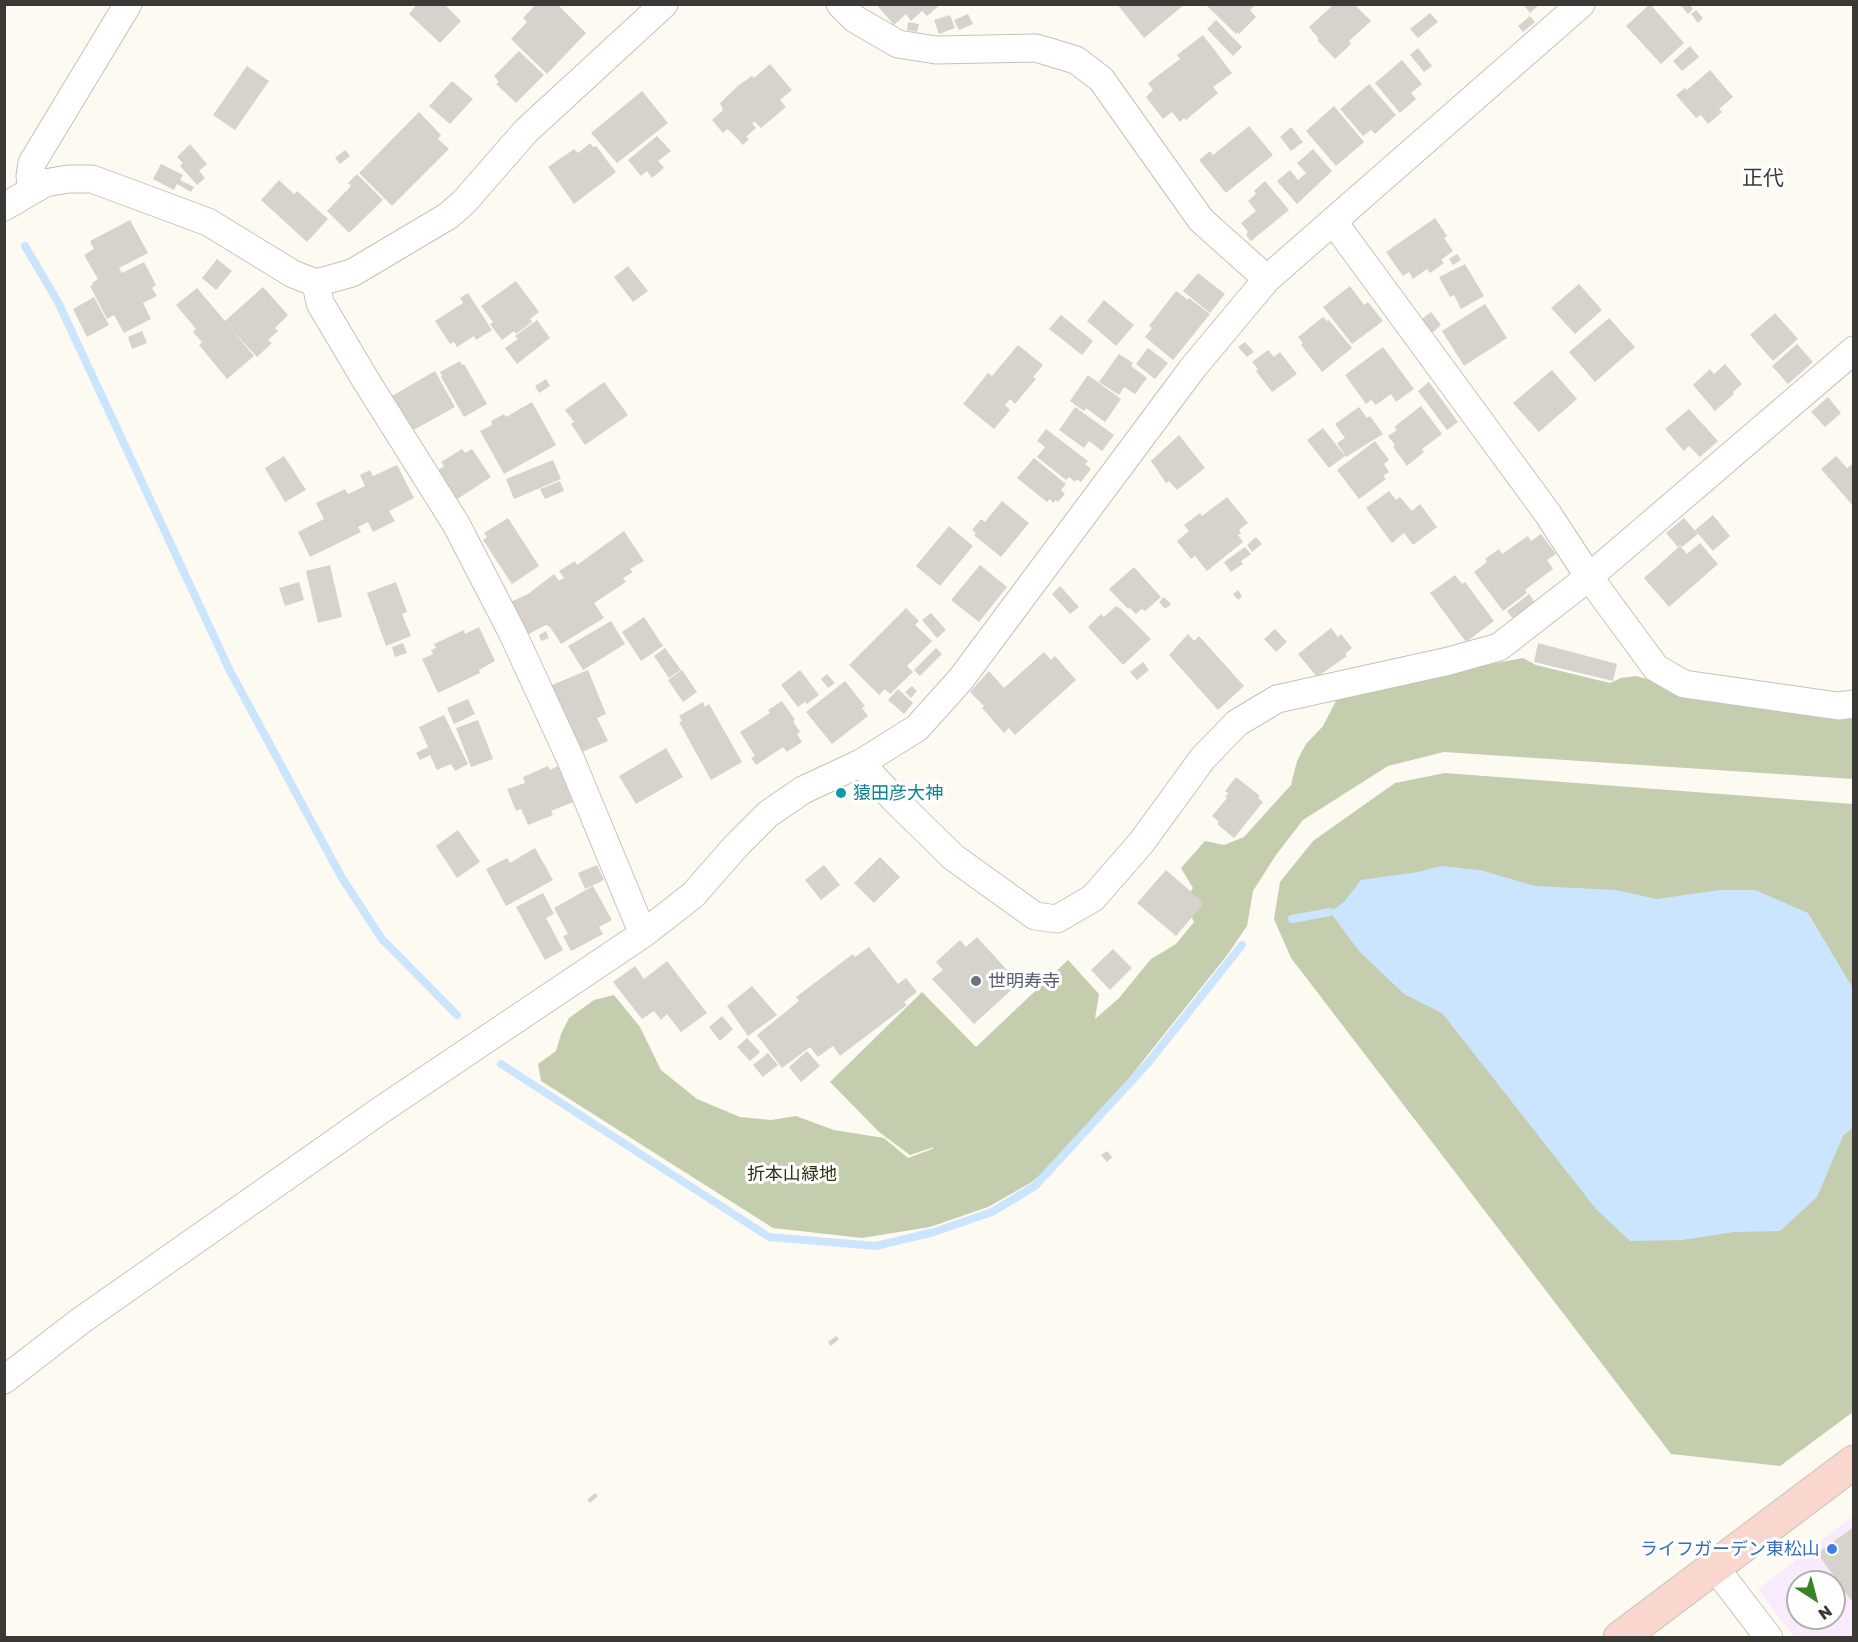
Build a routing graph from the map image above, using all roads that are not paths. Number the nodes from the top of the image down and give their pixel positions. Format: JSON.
{"nodes":[{"id":1,"x":128,"y":4,"type":"edge"},
{"id":2,"x":664,"y":4,"type":"edge"},
{"id":3,"x":840,"y":4,"type":"edge"},
{"id":4,"x":1581,"y":4,"type":"edge"},
{"id":5,"x":32,"y":189,"type":"junction"},
{"id":6,"x":4,"y":207,"type":"edge"},
{"id":7,"x":1334,"y":221,"type":"junction"},
{"id":8,"x":1267,"y":279,"type":"junction"},
{"id":9,"x":315,"y":283,"type":"junction"},
{"id":10,"x":1854,"y":350,"type":"edge"},
{"id":11,"x":1589,"y":577,"type":"junction"},
{"id":12,"x":1854,"y":704,"type":"edge"},
{"id":13,"x":861,"y":763,"type":"junction"},
{"id":14,"x":643,"y":934,"type":"junction"},
{"id":15,"x":4,"y":1380,"type":"edge"},
{"id":16,"x":1854,"y":1462,"type":"edge"},
{"id":17,"x":1714,"y":1566,"type":"junction"},
{"id":18,"x":1620,"y":1638,"type":"edge"},
{"id":19,"x":1769,"y":1638,"type":"edge"}],
"edges":[{"from":1,"to":5,"type":"street"},
{"from":2,"to":9,"type":"street"},
{"from":3,"to":8,"type":"street"},
{"from":4,"to":7,"type":"street"},
{"from":5,"to":6,"type":"street"},
{"from":5,"to":9,"type":"street"},
{"from":7,"to":8,"type":"street"},
{"from":7,"to":11,"type":"street"},
{"from":8,"to":13,"type":"street"},
{"from":9,"to":14,"type":"street"},
{"from":10,"to":11,"type":"street"},
{"from":11,"to":12,"type":"street"},
{"from":11,"to":13,"type":"street"},
{"from":13,"to":14,"type":"street"},
{"from":14,"to":15,"type":"street"},
{"from":16,"to":17,"type":"main road"},
{"from":17,"to":18,"type":"main road"},
{"from":17,"to":19,"type":"street"}]}
